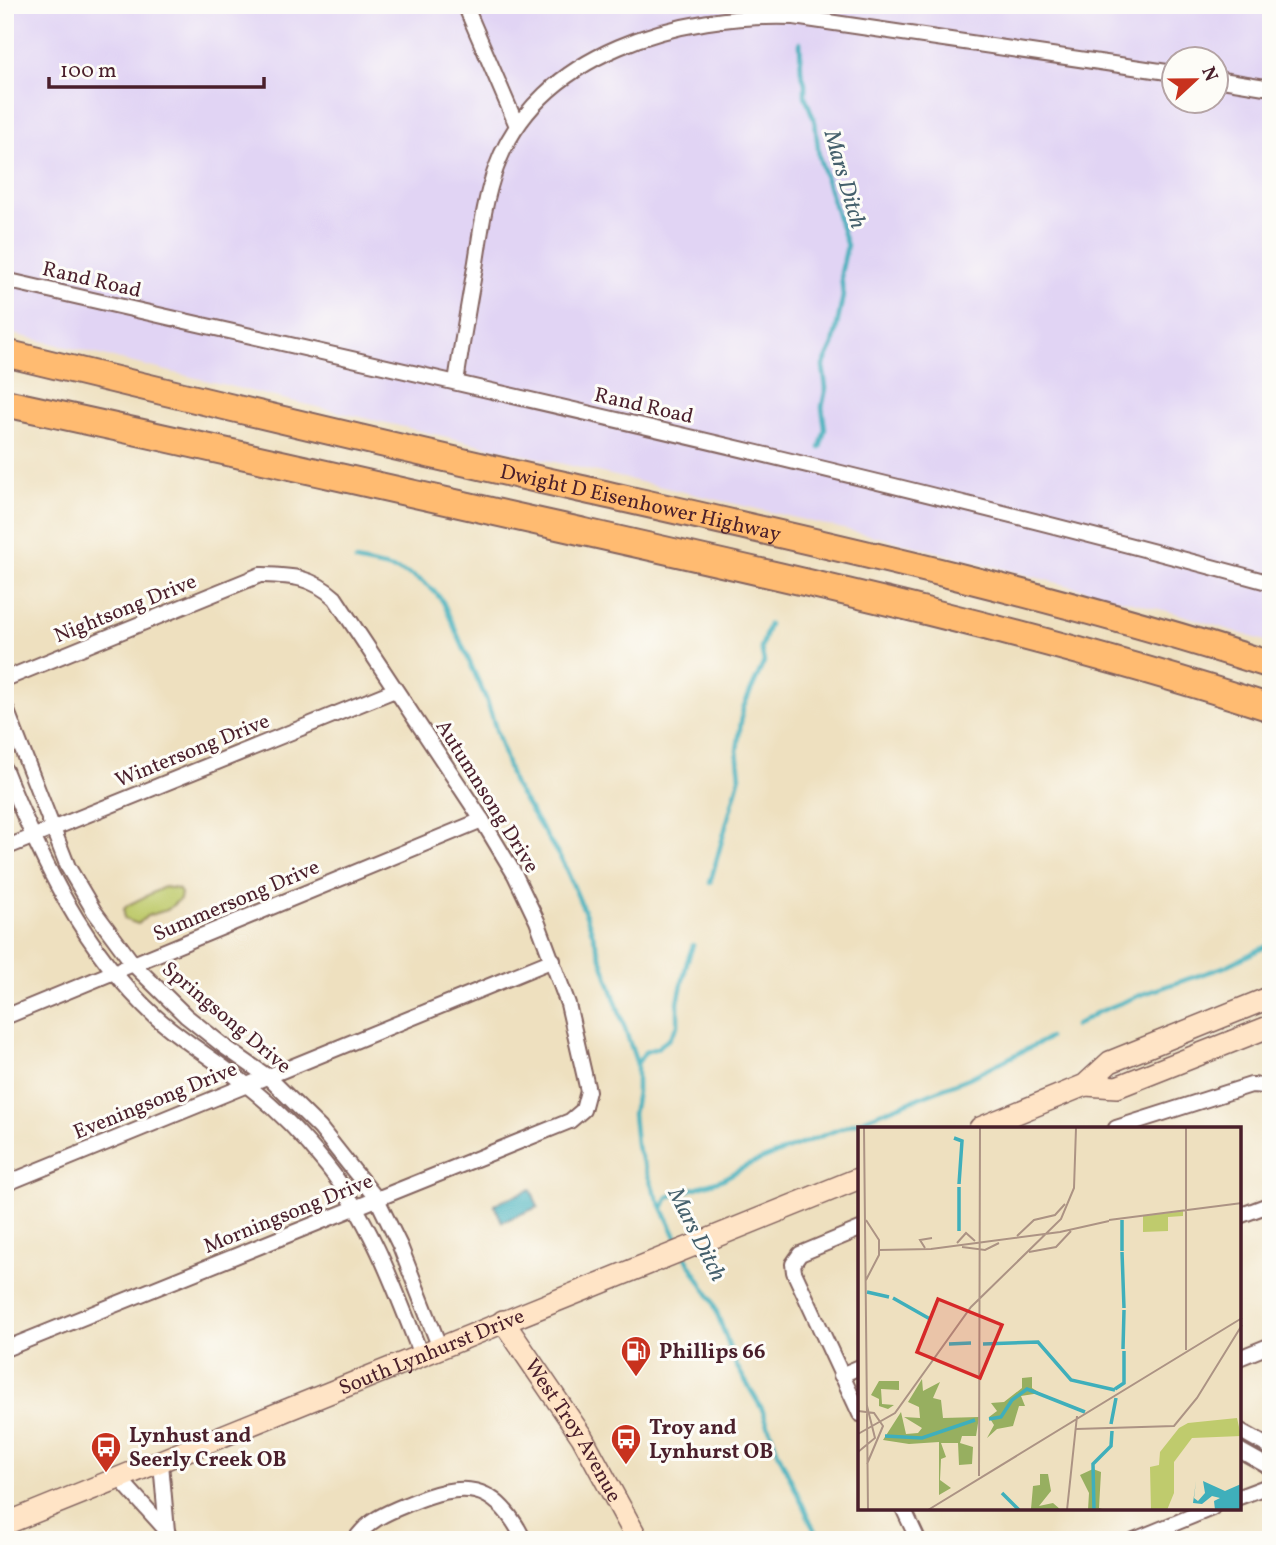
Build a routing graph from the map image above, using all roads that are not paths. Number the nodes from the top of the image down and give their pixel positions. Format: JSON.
{"nodes":[{"id":1,"x":465,"y":5,"type":"edge"},
{"id":2,"x":1160,"y":71,"type":"edge"},
{"id":3,"x":1230,"y":81,"type":"edge"},
{"id":4,"x":1271,"y":88,"type":"edge"},
{"id":5,"x":517,"y":126,"type":"junction"},
{"id":6,"x":5,"y":280,"type":"edge"},
{"id":7,"x":5,"y":353,"type":"edge"},
{"id":8,"x":456,"y":382,"type":"junction"},
{"id":9,"x":5,"y":403,"type":"edge"},
{"id":10,"x":260,"y":575,"type":"joint"},
{"id":11,"x":1271,"y":583,"type":"edge"},
{"id":12,"x":1271,"y":665,"type":"edge"},
{"id":13,"x":5,"y":679,"type":"edge"},
{"id":14,"x":395,"y":690,"type":"junction"},
{"id":15,"x":5,"y":706,"type":"edge"},
{"id":16,"x":1271,"y":708,"type":"edge"},
{"id":17,"x":5,"y":770,"type":"edge"},
{"id":18,"x":482,"y":820,"type":"junction"},
{"id":19,"x":52,"y":829,"type":"junction"},
{"id":20,"x":32,"y":837,"type":"junction"},
{"id":21,"x":5,"y":848,"type":"edge"},
{"id":22,"x":553,"y":960,"type":"junction"},
{"id":23,"x":134,"y":965,"type":"junction"},
{"id":24,"x":116,"y":972,"type":"junction"},
{"id":25,"x":1271,"y":997,"type":"edge"},
{"id":26,"x":5,"y":1017,"type":"edge"},
{"id":27,"x":1271,"y":1026,"type":"edge"},
{"id":28,"x":268,"y":1077,"type":"junction"},
{"id":29,"x":248,"y":1085,"type":"junction"},
{"id":30,"x":1085,"y":1085,"type":"junction"},
{"id":31,"x":1269,"y":1088,"type":"edge"},
{"id":32,"x":583,"y":1110,"type":"joint"},
{"id":33,"x":985,"y":1127,"type":"edge"},
{"id":34,"x":1122,"y":1127,"type":"edge"},
{"id":35,"x":858,"y":1178,"type":"edge"},
{"id":36,"x":5,"y":1184,"type":"edge"},
{"id":37,"x":377,"y":1199,"type":"junction"},
{"id":38,"x":1271,"y":1204,"type":"edge"},
{"id":39,"x":355,"y":1208,"type":"junction"},
{"id":40,"x":1241,"y":1215,"type":"edge"},
{"id":41,"x":858,"y":1229,"type":"edge"},
{"id":42,"x":503,"y":1321,"type":"junction"},
{"id":43,"x":1271,"y":1345,"type":"edge"},
{"id":44,"x":5,"y":1349,"type":"edge"},
{"id":45,"x":431,"y":1351,"type":"junction"},
{"id":46,"x":1241,"y":1357,"type":"edge"},
{"id":47,"x":858,"y":1367,"type":"edge"},
{"id":48,"x":842,"y":1375,"type":"junction"},
{"id":49,"x":858,"y":1411,"type":"edge"},
{"id":50,"x":1241,"y":1431,"type":"edge"},
{"id":51,"x":1271,"y":1448,"type":"edge"},
{"id":52,"x":1241,"y":1451,"type":"edge"},
{"id":53,"x":161,"y":1463,"type":"junction"},
{"id":54,"x":1271,"y":1468,"type":"edge"},
{"id":55,"x":120,"y":1479,"type":"junction"},
{"id":56,"x":1271,"y":1485,"type":"edge"},
{"id":57,"x":1241,"y":1496,"type":"edge"},
{"id":58,"x":904,"y":1510,"type":"edge"},
{"id":59,"x":1207,"y":1510,"type":"edge"},
{"id":60,"x":5,"y":1524,"type":"edge"},
{"id":61,"x":169,"y":1536,"type":"edge"},
{"id":62,"x":355,"y":1540,"type":"edge"},
{"id":63,"x":524,"y":1540,"type":"edge"},
{"id":64,"x":638,"y":1540,"type":"edge"},
{"id":65,"x":918,"y":1540,"type":"edge"},
{"id":66,"x":1134,"y":1540,"type":"edge"}],
"edges":[{"from":1,"to":5,"type":"street"},
{"from":2,"to":5,"type":"street"},
{"from":3,"to":4,"type":"street"},
{"from":5,"to":8,"type":"street"},
{"from":6,"to":8,"type":"street","name":"Rand Road"},
{"from":7,"to":12,"type":"highway","name":"Dwight D Eisenhower Highway"},
{"from":8,"to":11,"type":"street","name":"Rand Road"},
{"from":9,"to":16,"type":"highway","name":"Dwight D Eisenhower Highway"},
{"from":10,"to":13,"type":"street","name":"Nightsong Drive"},
{"from":10,"to":14,"type":"street","name":"Autumnsong Drive"},
{"from":14,"to":18,"type":"street","name":"Autumnsong Drive"},
{"from":14,"to":19,"type":"street","name":"Wintersong Drive"},
{"from":15,"to":19,"type":"street","name":"Springsong Drive"},
{"from":17,"to":20,"type":"street","name":"Springsong Drive"},
{"from":18,"to":22,"type":"street","name":"Autumnsong Drive"},
{"from":18,"to":23,"type":"street","name":"Summersong Drive"},
{"from":19,"to":20,"type":"street","name":"Wintersong Drive"},
{"from":19,"to":23,"type":"street","name":"Springsong Drive"},
{"from":20,"to":21,"type":"street","name":"Wintersong Drive"},
{"from":20,"to":24,"type":"street","name":"Springsong Drive"},
{"from":22,"to":28,"type":"street","name":"Eveningsong Drive"},
{"from":22,"to":32,"type":"street","name":"Autumnsong Drive"},
{"from":23,"to":24,"type":"street","name":"Summersong Drive"},
{"from":23,"to":28,"type":"street","name":"Springsong Drive"},
{"from":24,"to":26,"type":"street","name":"Summersong Drive"},
{"from":24,"to":29,"type":"street","name":"Springsong Drive"},
{"from":25,"to":30,"type":"main road"},
{"from":27,"to":30,"type":"main road"},
{"from":28,"to":29,"type":"street","name":"Eveningsong Drive"},
{"from":28,"to":37,"type":"street","name":"Springsong Drive"},
{"from":29,"to":36,"type":"street","name":"Eveningsong Drive"},
{"from":29,"to":39,"type":"street","name":"Springsong Drive"},
{"from":30,"to":33,"type":"main road"},
{"from":31,"to":34,"type":"street"},
{"from":32,"to":37,"type":"street","name":"Morningsong Drive"},
{"from":35,"to":42,"type":"main road","name":"South Lynhurst Drive"},
{"from":37,"to":39,"type":"street","name":"Morningsong Drive"},
{"from":37,"to":45,"type":"street","name":"Springsong Drive"},
{"from":38,"to":40,"type":"street"},
{"from":39,"to":44,"type":"street","name":"Morningsong Drive"},
{"from":39,"to":45,"type":"street","name":"Springsong Drive"},
{"from":41,"to":48,"type":"street"},
{"from":42,"to":45,"type":"main road","name":"South Lynhurst Drive"},
{"from":42,"to":64,"type":"main road","name":"West Troy Avenue"},
{"from":43,"to":46,"type":"street"},
{"from":45,"to":53,"type":"main road","name":"South Lynhurst Drive"},
{"from":47,"to":48,"type":"street"},
{"from":48,"to":49,"type":"street"},
{"from":50,"to":51,"type":"street"},
{"from":52,"to":54,"type":"street"},
{"from":53,"to":55,"type":"main road","name":"South Lynhurst Drive"},
{"from":53,"to":61,"type":"street"},
{"from":55,"to":60,"type":"main road","name":"South Lynhurst Drive"},
{"from":55,"to":61,"type":"street"},
{"from":56,"to":57,"type":"street"},
{"from":58,"to":65,"type":"street"},
{"from":59,"to":66,"type":"street"},
{"from":62,"to":63,"type":"street"}]}
